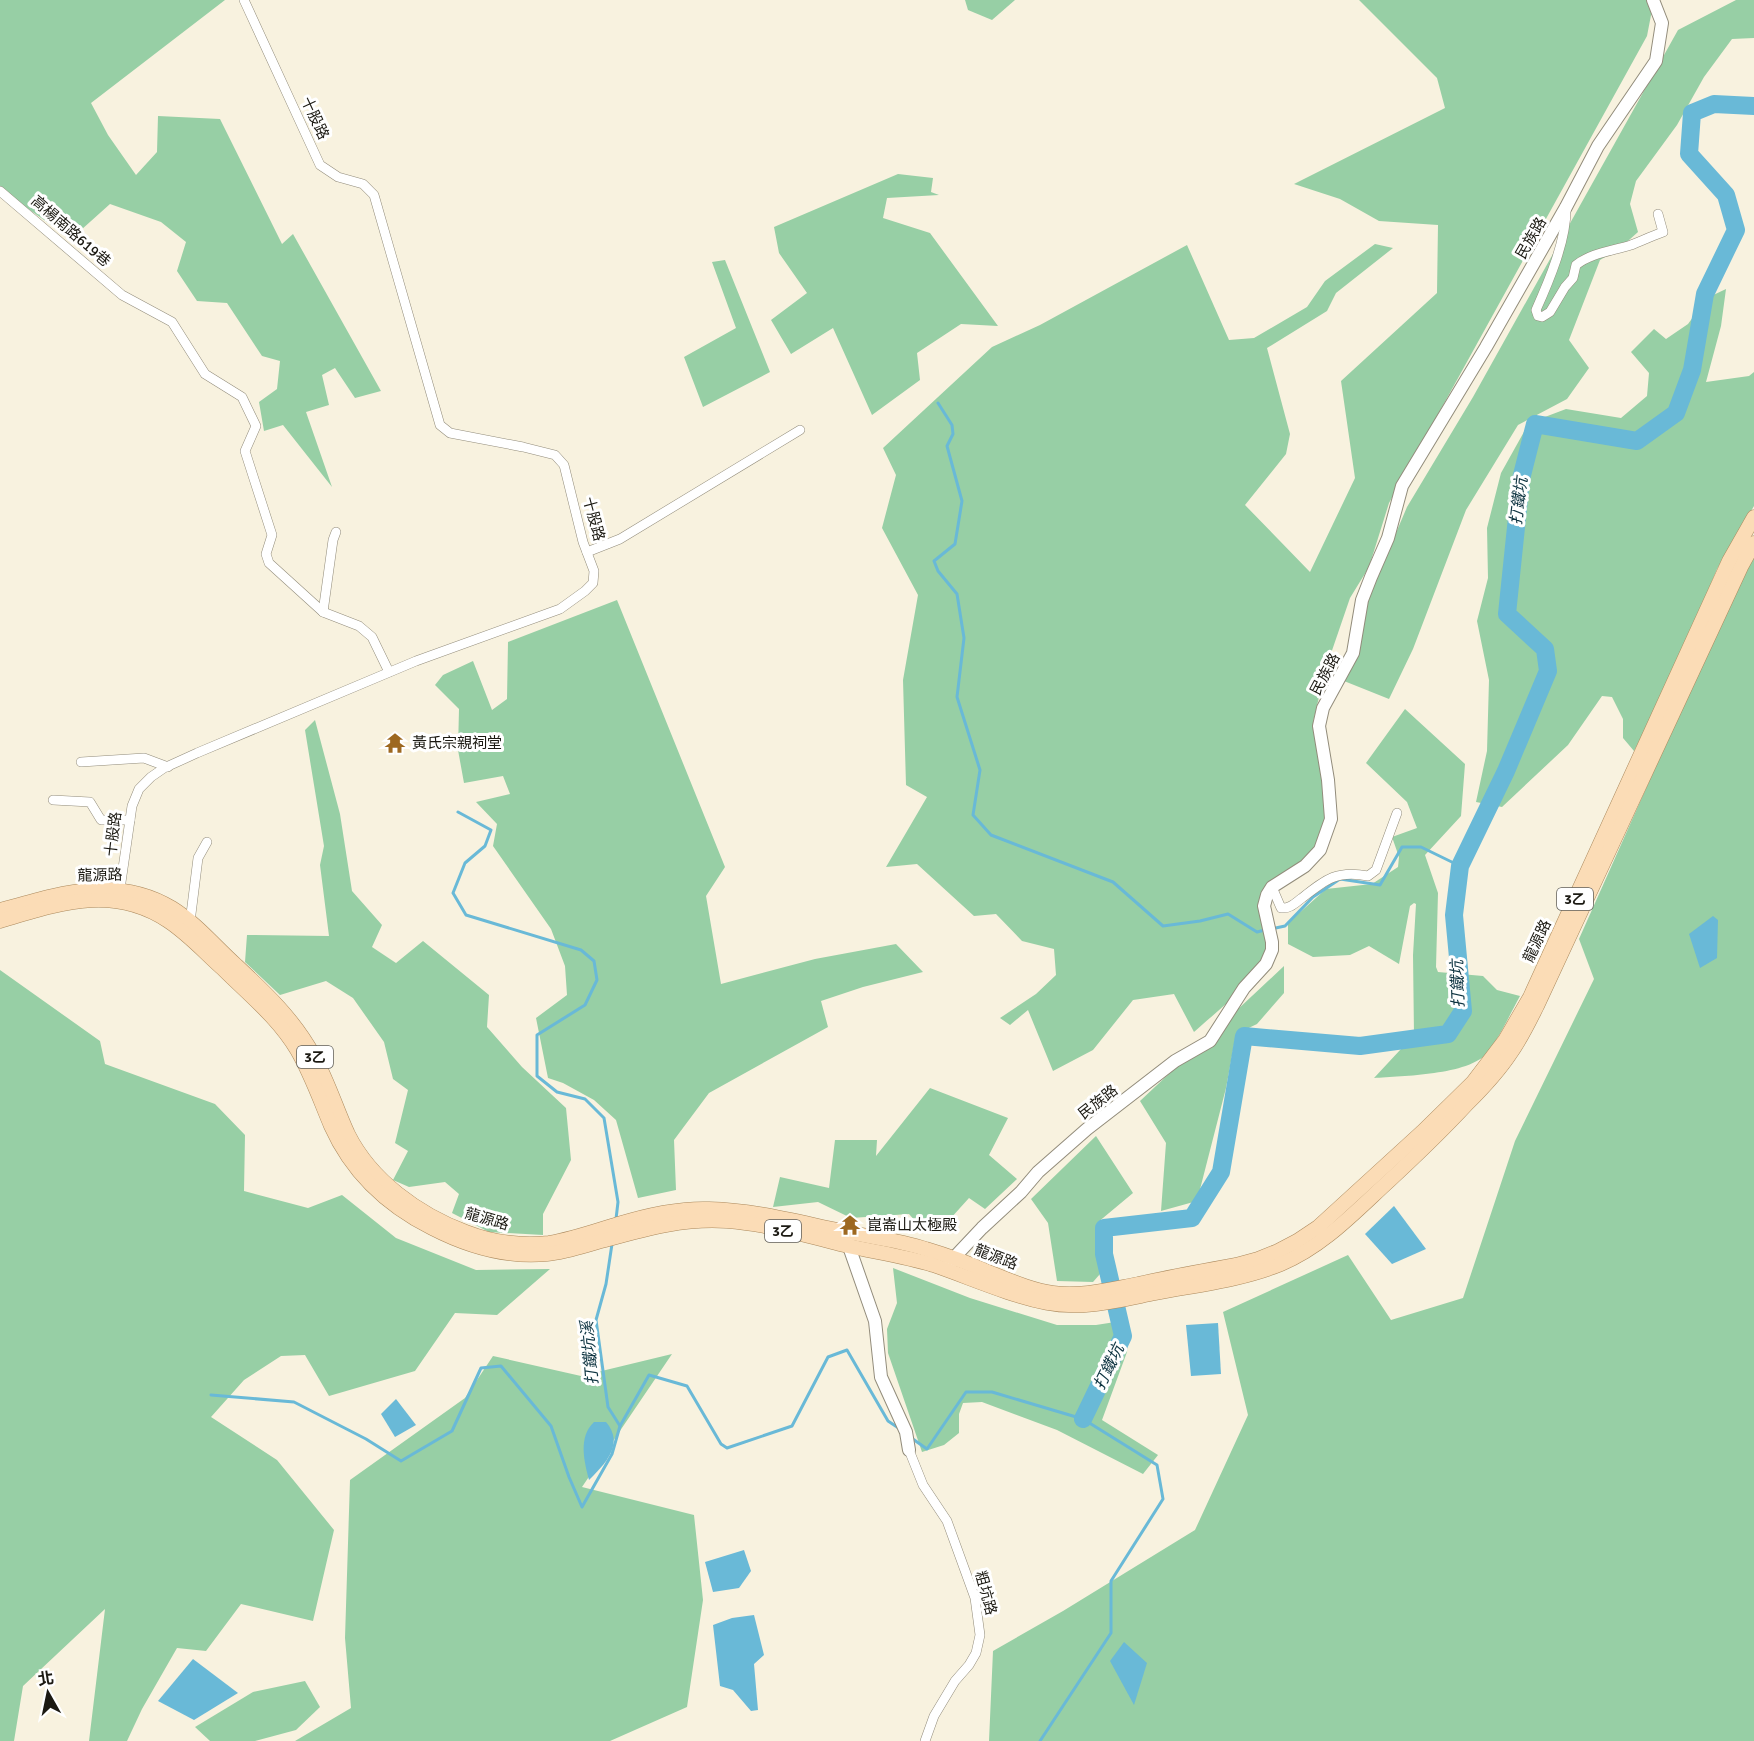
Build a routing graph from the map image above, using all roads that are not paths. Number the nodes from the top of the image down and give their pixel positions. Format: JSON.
{"nodes":[{"id":1,"x":244,"y":0,"type":"edge"},
{"id":2,"x":1653,"y":0,"type":"edge"},
{"id":3,"x":0,"y":190,"type":"edge"},
{"id":4,"x":1566,"y":207,"type":"junction"},
{"id":5,"x":1658,"y":214,"type":"dead end"},
{"id":6,"x":800,"y":430,"type":"dead end"},
{"id":7,"x":1754,"y":517,"type":"edge"},
{"id":8,"x":336,"y":532,"type":"dead end"},
{"id":9,"x":1754,"y":543,"type":"edge"},
{"id":10,"x":587,"y":552,"type":"junction"},
{"id":11,"x":323,"y":612,"type":"junction"},
{"id":12,"x":389,"y":672,"type":"junction"},
{"id":13,"x":81,"y":762,"type":"dead end"},
{"id":14,"x":168,"y":767,"type":"junction"},
{"id":15,"x":53,"y":800,"type":"dead end"},
{"id":16,"x":1397,"y":813,"type":"dead end"},
{"id":17,"x":130,"y":820,"type":"junction"},
{"id":18,"x":207,"y":842,"type":"dead end"},
{"id":19,"x":1272,"y":887,"type":"junction"},
{"id":20,"x":120,"y":895,"type":"junction"},
{"id":21,"x":0,"y":910,"type":"edge"},
{"id":22,"x":0,"y":921,"type":"edge"},
{"id":23,"x":190,"y":922,"type":"junction"},
{"id":24,"x":614,"y":1231,"type":"junction"},
{"id":25,"x":844,"y":1232,"type":"junction"},
{"id":26,"x":1321,"y":1234,"type":"junction"},
{"id":27,"x":849,"y":1246,"type":"junction"},
{"id":28,"x":953,"y":1258,"type":"junction"},
{"id":29,"x":944,"y":1269,"type":"junction"},
{"id":30,"x":1108,"y":1296,"type":"junction"},
{"id":31,"x":909,"y":1450,"type":"joint"},
{"id":32,"x":925,"y":1741,"type":"edge"}],
"edges":[{"from":1,"to":10,"type":"street","name":"十股路"},
{"from":2,"to":4,"type":"street","name":"民族路"},
{"from":3,"to":11,"type":"street","name":"高楊南路619巷"},
{"from":4,"to":5,"type":"street"},
{"from":4,"to":19,"type":"street","name":"民族路"},
{"from":6,"to":10,"type":"street"},
{"from":7,"to":26,"type":"main road","name":"龍源路","number":"3乙"},
{"from":8,"to":11,"type":"street"},
{"from":9,"to":26,"type":"main road","name":"龍源路","number":"3乙"},
{"from":10,"to":12,"type":"street","name":"十股路"},
{"from":11,"to":12,"type":"street"},
{"from":12,"to":14,"type":"street","name":"十股路"},
{"from":13,"to":14,"type":"street"},
{"from":14,"to":17,"type":"street","name":"十股路"},
{"from":15,"to":17,"type":"street"},
{"from":16,"to":19,"type":"street"},
{"from":17,"to":20,"type":"street","name":"十股路"},
{"from":18,"to":23,"type":"street"},
{"from":19,"to":28,"type":"street","name":"民族路"},
{"from":20,"to":21,"type":"main road","name":"龍源路","number":"3乙"},
{"from":20,"to":22,"type":"main road","number":"3乙"},
{"from":20,"to":23,"type":"main road","name":"龍源路","number":"3乙"},
{"from":20,"to":24,"type":"main road","number":"3乙"},
{"from":23,"to":24,"type":"main road","name":"龍源路","number":"3乙"},
{"from":24,"to":25,"type":"main road","name":"龍源路","number":"3乙"},
{"from":24,"to":27,"type":"main road","number":"3乙"},
{"from":25,"to":27,"type":"street"},
{"from":25,"to":28,"type":"main road","name":"龍源路","number":"3乙"},
{"from":26,"to":30,"type":"main road","number":"3乙"},
{"from":27,"to":29,"type":"main road","number":"3乙"},
{"from":27,"to":31,"type":"street"},
{"from":28,"to":29,"type":"street","name":"民族路"},
{"from":28,"to":30,"type":"main road","name":"龍源路","number":"3乙"},
{"from":29,"to":30,"type":"main road","number":"3乙"},
{"from":31,"to":32,"type":"street","name":"粗坑路"}]}
